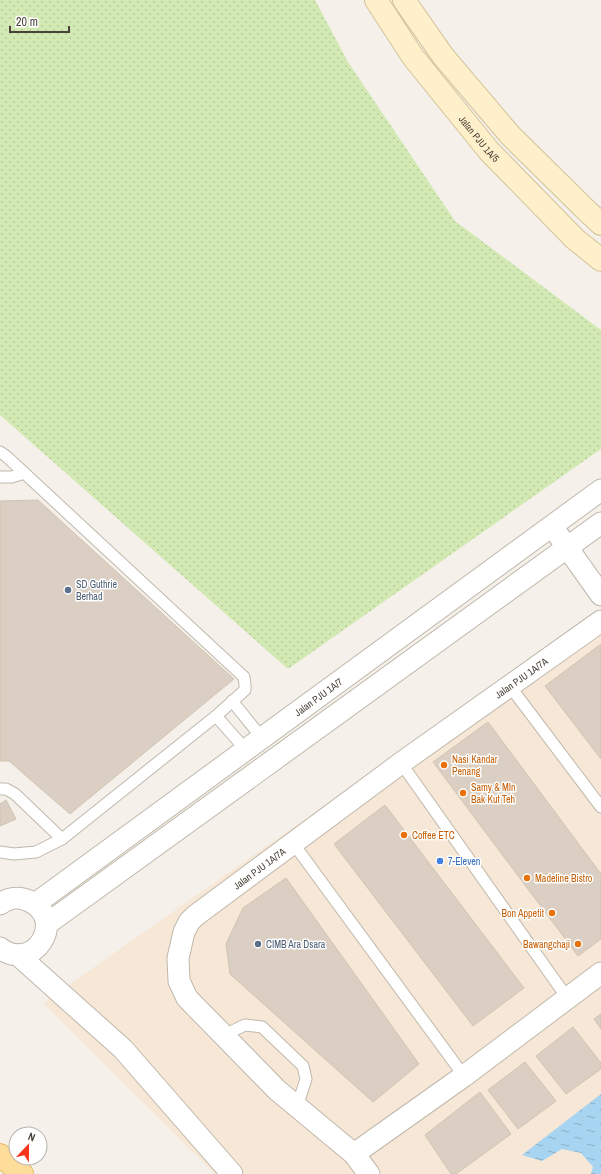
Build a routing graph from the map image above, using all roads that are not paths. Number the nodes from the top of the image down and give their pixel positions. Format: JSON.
{"nodes":[{"id":1,"x":376,"y":0,"type":"edge"},
{"id":2,"x":404,"y":0,"type":"edge"},
{"id":3,"x":601,"y":224,"type":"edge"},
{"id":4,"x":601,"y":260,"type":"edge"},
{"id":5,"x":0,"y":452,"type":"edge"},
{"id":6,"x":24,"y":473,"type":"junction"},
{"id":7,"x":0,"y":477,"type":"edge"},
{"id":8,"x":601,"y":490,"type":"edge"},
{"id":9,"x":577,"y":507,"type":"junction"},
{"id":10,"x":552,"y":526,"type":"junction"},
{"id":11,"x":598,"y":530,"type":"edge"},
{"id":12,"x":567,"y":548,"type":"junction"},
{"id":13,"x":601,"y":595,"type":"edge"},
{"id":14,"x":601,"y":621,"type":"edge"},
{"id":15,"x":509,"y":685,"type":"junction"},
{"id":16,"x":232,"y":701,"type":"junction"},
{"id":17,"x":216,"y":716,"type":"junction"},
{"id":18,"x":254,"y":744,"type":"junction"},
{"id":19,"x":400,"y":763,"type":"junction"},
{"id":20,"x":0,"y":789,"type":"edge"},
{"id":21,"x":601,"y":807,"type":"edge"},
{"id":22,"x":62,"y":838,"type":"junction"},
{"id":23,"x":293,"y":843,"type":"junction"},
{"id":24,"x":0,"y":852,"type":"edge"},
{"id":25,"x":0,"y":903,"type":"edge"},
{"id":26,"x":35,"y":904,"type":"junction"},
{"id":27,"x":47,"y":924,"type":"junction"},
{"id":28,"x":9,"y":952,"type":"edge"},
{"id":29,"x":601,"y":973,"type":"edge"},
{"id":30,"x":568,"y":999,"type":"junction"},
{"id":31,"x":224,"y":1035,"type":"junction"},
{"id":32,"x":464,"y":1076,"type":"junction"},
{"id":33,"x":297,"y":1107,"type":"junction"},
{"id":34,"x":354,"y":1154,"type":"junction"},
{"id":35,"x":0,"y":1155,"type":"edge"},
{"id":36,"x":22,"y":1174,"type":"edge"},
{"id":37,"x":232,"y":1174,"type":"edge"},
{"id":38,"x":369,"y":1174,"type":"edge"}],
"edges":[{"from":1,"to":4,"type":"street","name":"Jalan PJU 1A/5"},
{"from":2,"to":3,"type":"street"},
{"from":5,"to":6,"type":"lane"},
{"from":6,"to":7,"type":"lane"},
{"from":6,"to":16,"type":"lane"},
{"from":8,"to":9,"type":"street","name":"Jalan PJU 1A/7"},
{"from":9,"to":10,"type":"street","name":"Jalan PJU 1A/7"},
{"from":9,"to":11,"type":"street"},
{"from":10,"to":12,"type":"street"},
{"from":10,"to":18,"type":"street","name":"Jalan PJU 1A/7"},
{"from":11,"to":12,"type":"street"},
{"from":12,"to":13,"type":"street"},
{"from":12,"to":27,"type":"street"},
{"from":14,"to":15,"type":"street","name":"Jalan PJU 1A/7A"},
{"from":15,"to":19,"type":"street","name":"Jalan PJU 1A/7A"},
{"from":15,"to":21,"type":"lane"},
{"from":16,"to":17,"type":"lane"},
{"from":16,"to":18,"type":"lane"},
{"from":17,"to":18,"type":"lane"},
{"from":17,"to":22,"type":"lane"},
{"from":18,"to":26,"type":"street","name":"Jalan PJU 1A/7"},
{"from":19,"to":23,"type":"street","name":"Jalan PJU 1A/7A"},
{"from":19,"to":30,"type":"lane"},
{"from":20,"to":22,"type":"lane"},
{"from":22,"to":24,"type":"lane"},
{"from":23,"to":31,"type":"street","name":"Jalan PJU 1A/7A"},
{"from":23,"to":32,"type":"lane"},
{"from":25,"to":26,"type":"street"},
{"from":26,"to":27,"type":"street"},
{"from":27,"to":28,"type":"street"},
{"from":28,"to":37,"type":"street"},
{"from":29,"to":30,"type":"street"},
{"from":30,"to":32,"type":"street"},
{"from":31,"to":33,"type":"street","name":"Jalan PJU 1A/7A"},
{"from":31,"to":33,"type":"lane"},
{"from":32,"to":34,"type":"street"},
{"from":33,"to":34,"type":"street","name":"Jalan PJU 1A/7A"},
{"from":34,"to":38,"type":"street","name":"Jalan PJU 1A/7A"},
{"from":35,"to":36,"type":"main road"}]}
